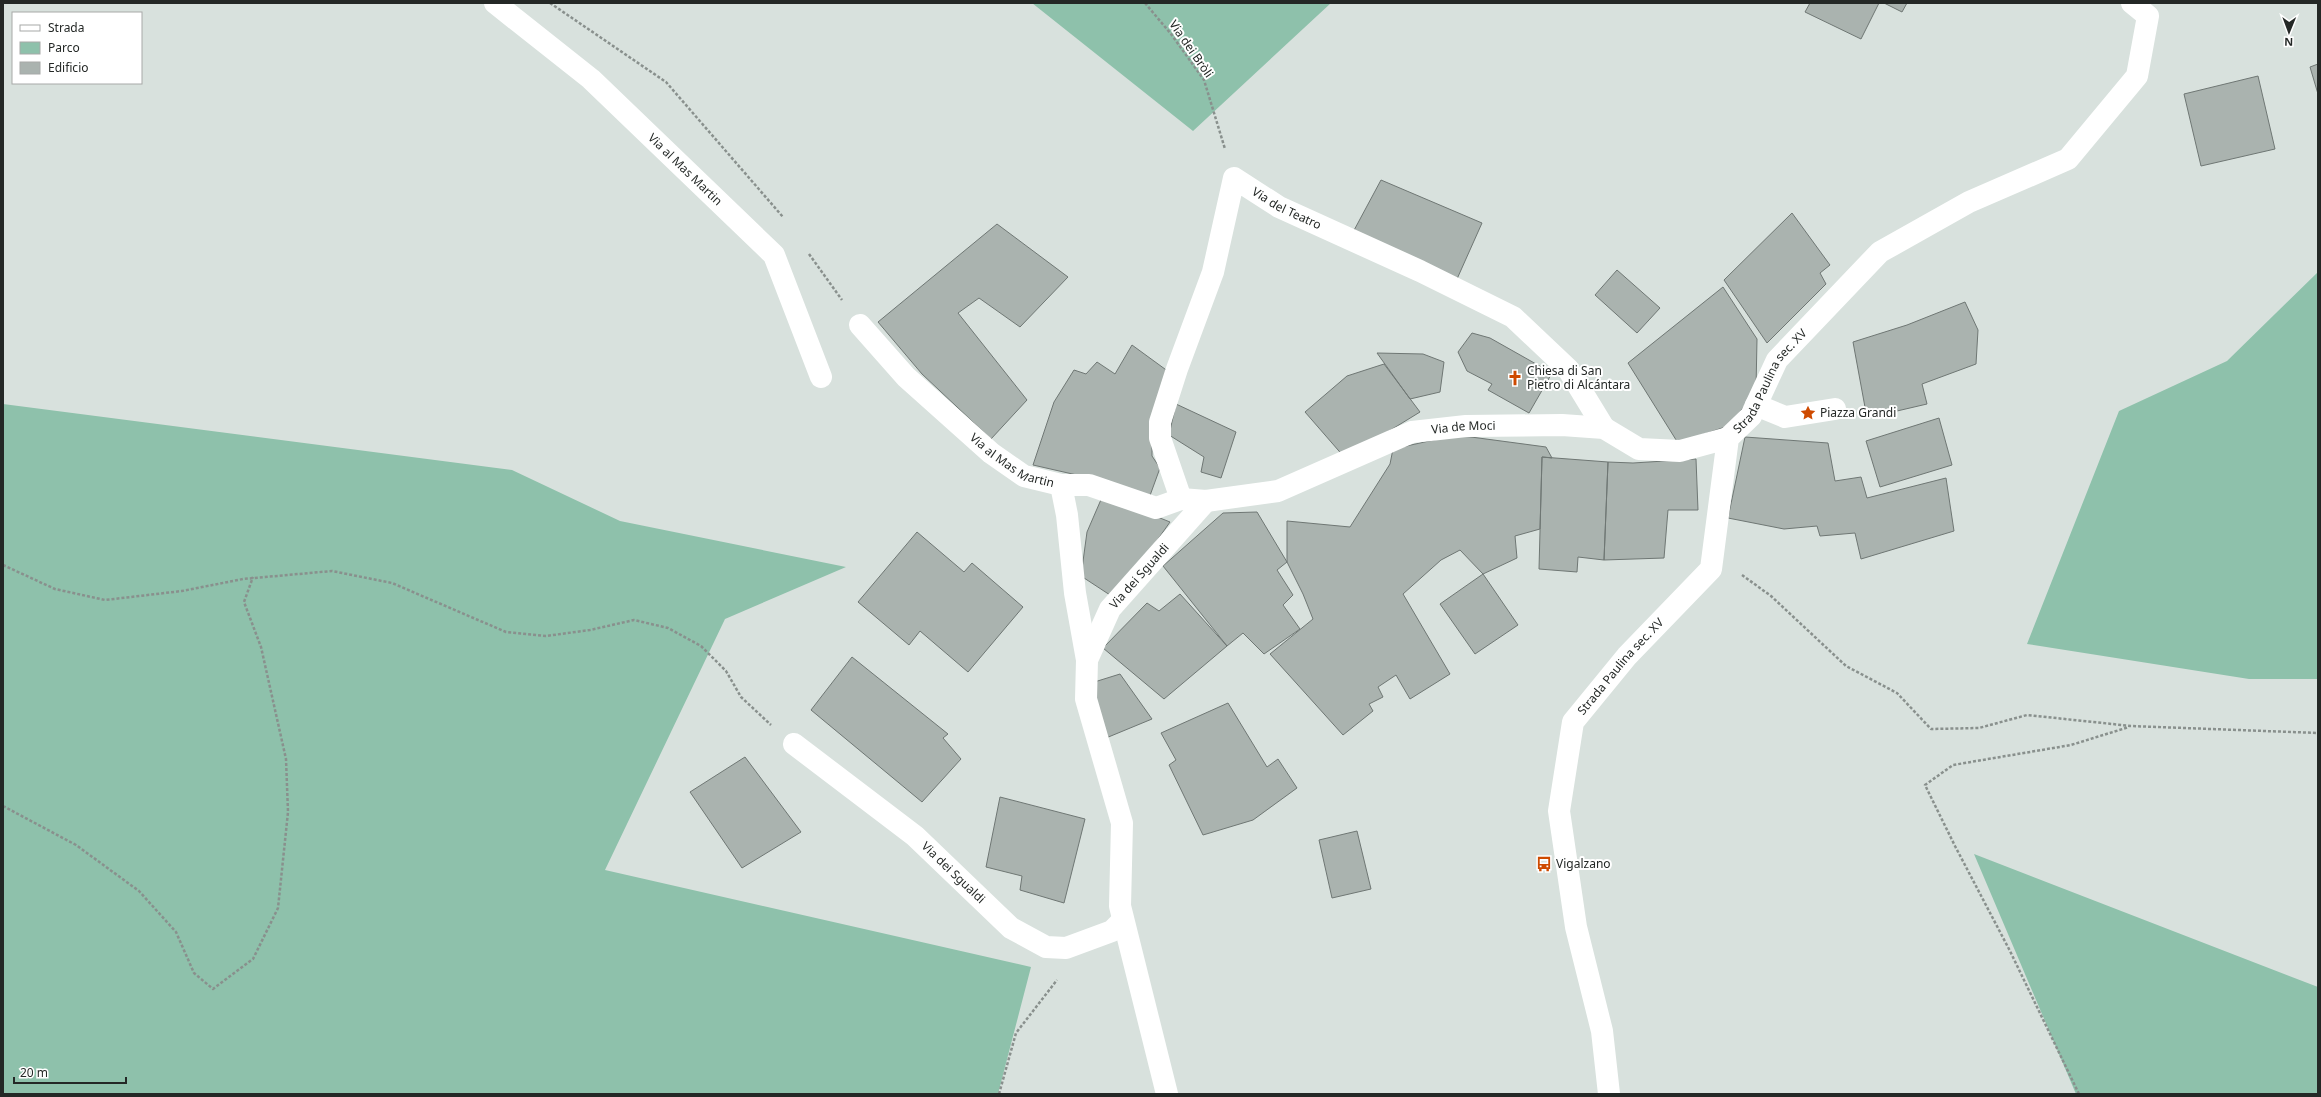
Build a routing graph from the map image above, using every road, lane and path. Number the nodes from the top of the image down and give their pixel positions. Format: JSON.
{"nodes":[{"id":1,"x":495,"y":3,"type":"edge"},
{"id":2,"x":550,"y":3,"type":"edge"},
{"id":3,"x":1145,"y":3,"type":"edge"},
{"id":4,"x":2132,"y":3,"type":"edge"},
{"id":5,"x":1234,"y":178,"type":"junction"},
{"id":6,"x":784,"y":219,"type":"dead end"},
{"id":7,"x":806,"y":250,"type":"dead end"},
{"id":8,"x":860,"y":325,"type":"joint"},
{"id":9,"x":821,"y":377,"type":"dead end"},
{"id":10,"x":1756,"y":405,"type":"junction"},
{"id":11,"x":1836,"y":409,"type":"dead end"},
{"id":12,"x":1604,"y":428,"type":"junction"},
{"id":13,"x":1728,"y":438,"type":"junction"},
{"id":14,"x":1061,"y":485,"type":"junction"},
{"id":15,"x":1181,"y":499,"type":"junction"},
{"id":16,"x":1206,"y":501,"type":"junction"},
{"id":17,"x":3,"y":565,"type":"edge"},
{"id":18,"x":1737,"y":570,"type":"dead end"},
{"id":19,"x":253,"y":578,"type":"junction"},
{"id":20,"x":1087,"y":660,"type":"junction"},
{"id":21,"x":2131,"y":726,"type":"junction"},
{"id":22,"x":2318,"y":733,"type":"edge"},
{"id":23,"x":794,"y":744,"type":"joint"},
{"id":24,"x":3,"y":806,"type":"edge"},
{"id":25,"x":1123,"y":920,"type":"junction"},
{"id":26,"x":1086,"y":941,"type":"junction"},
{"id":27,"x":999,"y":1094,"type":"edge"},
{"id":28,"x":1167,"y":1094,"type":"edge"},
{"id":29,"x":1609,"y":1094,"type":"edge"},
{"id":30,"x":2079,"y":1094,"type":"edge"}],
"edges":[{"from":1,"to":9,"type":"street","name":"Via al Mas Martin"},
{"from":2,"to":6,"type":"path"},
{"from":3,"to":5,"type":"path","name":"Via dei Bròli"},
{"from":4,"to":10,"type":"street","name":"Strada Paulina sec. XV"},
{"from":5,"to":12,"type":"street","name":"Via del Teatro"},
{"from":5,"to":15,"type":"street"},
{"from":7,"to":8,"type":"path"},
{"from":8,"to":14,"type":"street","name":"Via al Mas Martin"},
{"from":10,"to":11,"type":"street"},
{"from":10,"to":13,"type":"street","name":"Strada Paulina sec. XV"},
{"from":12,"to":13,"type":"street","name":"Via de Moci"},
{"from":12,"to":16,"type":"street","name":"Via de Moci"},
{"from":13,"to":29,"type":"street","name":"Strada Paulina sec. XV"},
{"from":14,"to":15,"type":"street","name":"Via al Mas Martin"},
{"from":14,"to":20,"type":"street","name":"Via dei Sgualdi"},
{"from":15,"to":16,"type":"street","name":"Via al Mas Martin"},
{"from":16,"to":20,"type":"street","name":"Via dei Sgualdi"},
{"from":17,"to":19,"type":"path"},
{"from":18,"to":21,"type":"path"},
{"from":19,"to":23,"type":"path"},
{"from":19,"to":24,"type":"path"},
{"from":20,"to":25,"type":"street","name":"Via dei Sgualdi"},
{"from":21,"to":22,"type":"path"},
{"from":21,"to":30,"type":"path"},
{"from":23,"to":26,"type":"street","name":"Via dei Sgualdi"},
{"from":25,"to":26,"type":"street","name":"Via dei Sgualdi"},
{"from":25,"to":28,"type":"street","name":"Via dei Sgualdi"},
{"from":26,"to":27,"type":"path"}]}
